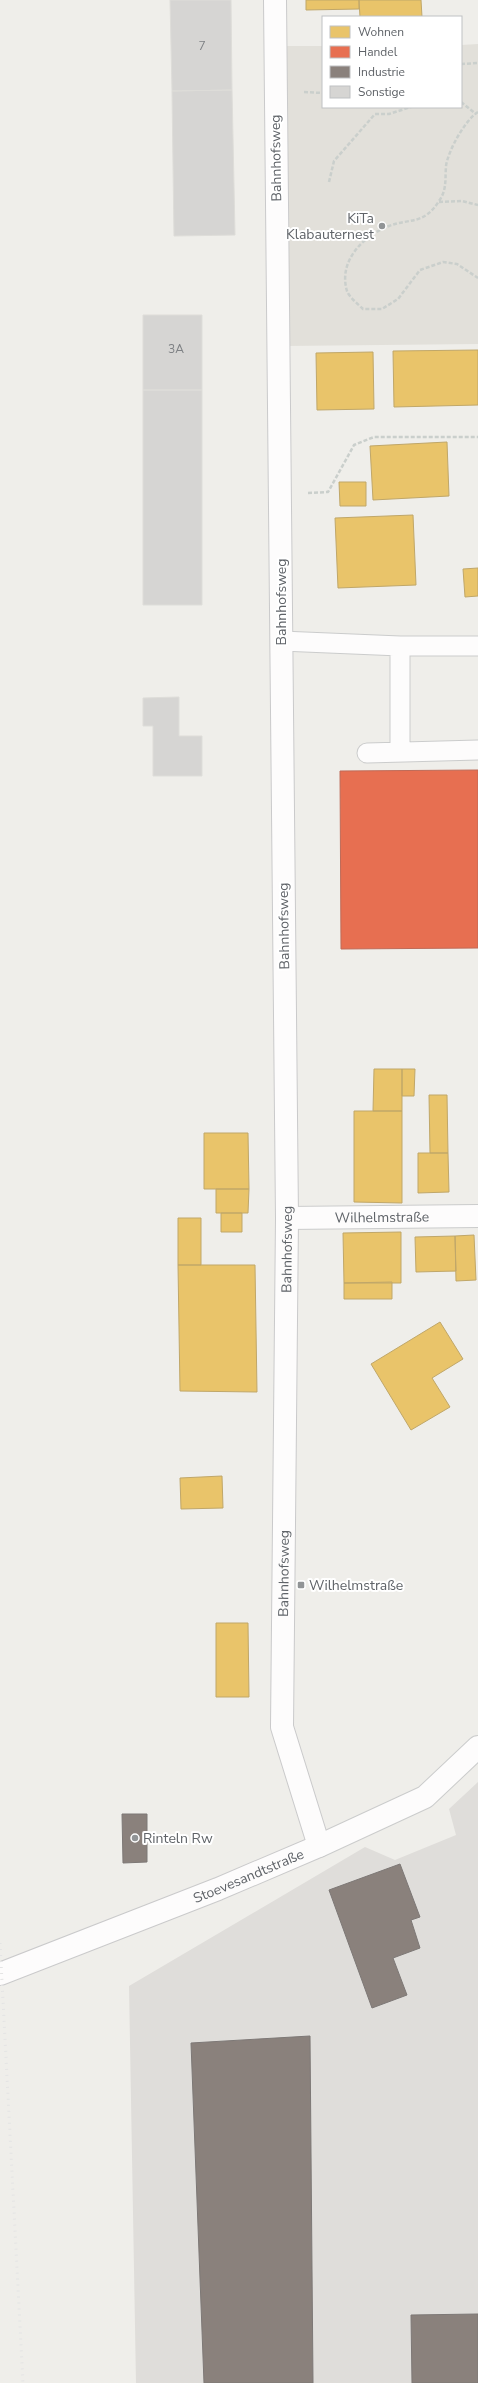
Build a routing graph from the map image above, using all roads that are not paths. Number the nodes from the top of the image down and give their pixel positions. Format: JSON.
{"nodes":[{"id":1,"x":275,"y":0,"type":"edge"},
{"id":2,"x":281,"y":641,"type":"junction"},
{"id":3,"x":400,"y":646,"type":"junction"},
{"id":4,"x":478,"y":646,"type":"edge"},
{"id":5,"x":478,"y":750,"type":"edge"},
{"id":6,"x":400,"y":752,"type":"junction"},
{"id":7,"x":366,"y":753,"type":"dead end"},
{"id":8,"x":478,"y":1216,"type":"edge"},
{"id":9,"x":287,"y":1218,"type":"junction"},
{"id":10,"x":478,"y":1747,"type":"edge"},
{"id":11,"x":319,"y":1846,"type":"junction"},
{"id":12,"x":0,"y":1974,"type":"edge"}],
"edges":[{"from":1,"to":2,"type":"street","name":"Bahnhofsweg"},
{"from":2,"to":3,"type":"lane"},
{"from":2,"to":9,"type":"street","name":"Bahnhofsweg"},
{"from":3,"to":4,"type":"lane"},
{"from":3,"to":6,"type":"lane"},
{"from":5,"to":6,"type":"lane"},
{"from":6,"to":7,"type":"lane"},
{"from":8,"to":9,"type":"street","name":"Wilhelmstraße"},
{"from":9,"to":11,"type":"street","name":"Bahnhofsweg"},
{"from":10,"to":11,"type":"street","name":"Stoevesandtstraße"},
{"from":11,"to":12,"type":"street","name":"Stoevesandtstraße"}]}
